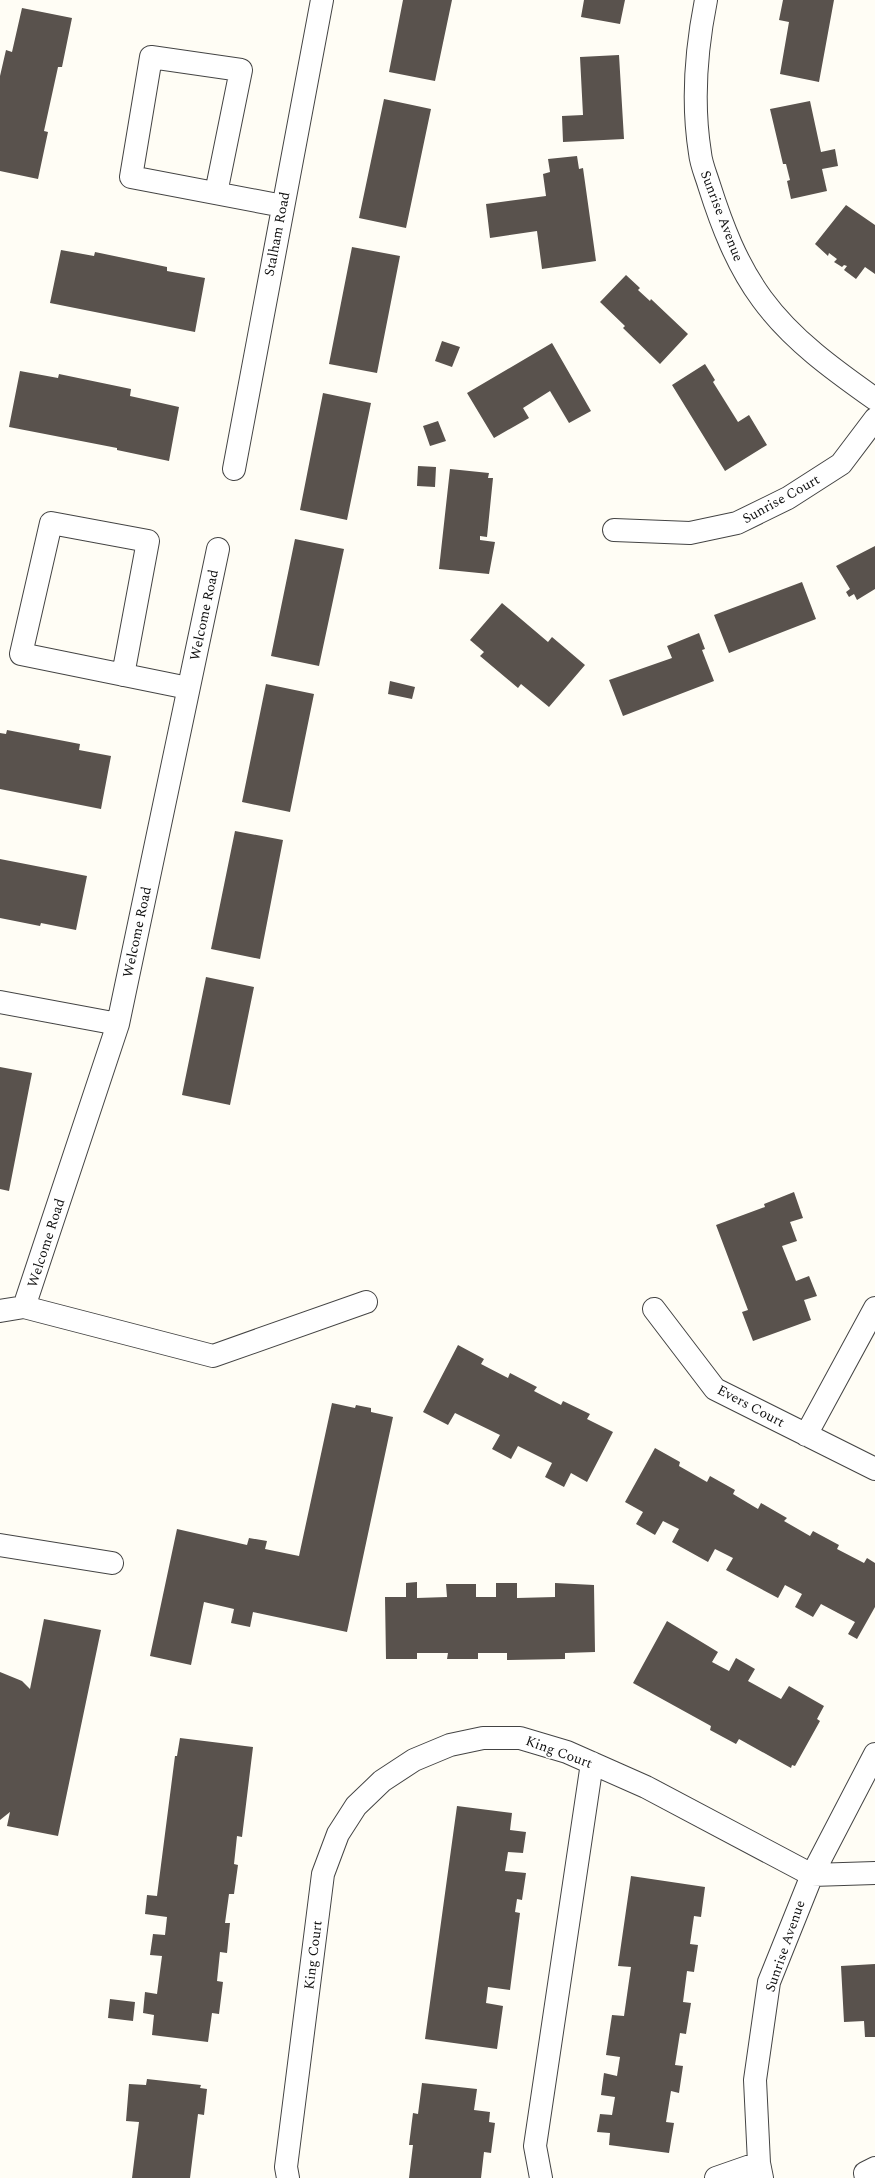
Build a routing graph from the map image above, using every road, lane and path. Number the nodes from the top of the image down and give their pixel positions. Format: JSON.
{"nodes":[{"id":1,"x":322,"y":0,"type":"edge"},
{"id":2,"x":706,"y":0,"type":"edge"},
{"id":3,"x":216,"y":193,"type":"junction"},
{"id":4,"x":282,"y":206,"type":"junction"},
{"id":5,"x":875,"y":399,"type":"edge"},
{"id":6,"x":875,"y":419,"type":"edge"},
{"id":7,"x":234,"y":469,"type":"dead end"},
{"id":8,"x":614,"y":530,"type":"dead end"},
{"id":9,"x":218,"y":549,"type":"dead end"},
{"id":10,"x":123,"y":675,"type":"junction"},
{"id":11,"x":188,"y":688,"type":"junction"},
{"id":12,"x":0,"y":1002,"type":"edge"},
{"id":13,"x":118,"y":1024,"type":"junction"},
{"id":14,"x":366,"y":1302,"type":"dead end"},
{"id":15,"x":24,"y":1307,"type":"junction"},
{"id":16,"x":875,"y":1308,"type":"edge"},
{"id":17,"x":654,"y":1309,"type":"dead end"},
{"id":18,"x":0,"y":1311,"type":"edge"},
{"id":19,"x":806,"y":1435,"type":"junction"},
{"id":20,"x":875,"y":1469,"type":"edge"},
{"id":21,"x":0,"y":1545,"type":"edge"},
{"id":22,"x":112,"y":1563,"type":"dead end"},
{"id":23,"x":875,"y":1754,"type":"edge"},
{"id":24,"x":592,"y":1763,"type":"junction"},
{"id":25,"x":875,"y":1873,"type":"edge"},
{"id":26,"x":812,"y":1875,"type":"junction"},
{"id":27,"x":875,"y":2168,"type":"edge"},
{"id":28,"x":760,"y":2170,"type":"edge"},
{"id":29,"x":288,"y":2178,"type":"edge"},
{"id":30,"x":541,"y":2178,"type":"edge"},
{"id":31,"x":716,"y":2178,"type":"edge"},
{"id":32,"x":866,"y":2178,"type":"edge"}],
"edges":[{"from":1,"to":4,"type":"street","name":"Stalham Road"},
{"from":2,"to":5,"type":"street","name":"Sunrise Avenue"},
{"from":3,"to":3,"type":"street"},
{"from":3,"to":4,"type":"street"},
{"from":4,"to":7,"type":"street","name":"Stalham Road"},
{"from":6,"to":8,"type":"street","name":"Sunrise Court"},
{"from":9,"to":11,"type":"street","name":"Welcome Road"},
{"from":10,"to":10,"type":"street"},
{"from":10,"to":11,"type":"street"},
{"from":11,"to":13,"type":"street","name":"Welcome Road"},
{"from":12,"to":13,"type":"street"},
{"from":13,"to":15,"type":"street","name":"Welcome Road"},
{"from":14,"to":15,"type":"street"},
{"from":15,"to":18,"type":"street"},
{"from":16,"to":19,"type":"street"},
{"from":17,"to":19,"type":"street","name":"Evers Court"},
{"from":19,"to":20,"type":"street","name":"Evers Court"},
{"from":21,"to":22,"type":"street"},
{"from":23,"to":26,"type":"street","name":"Sunrise Avenue"},
{"from":24,"to":26,"type":"street","name":"King Court"},
{"from":24,"to":29,"type":"street","name":"King Court"},
{"from":24,"to":30,"type":"street"},
{"from":25,"to":26,"type":"street","name":"King Court"},
{"from":26,"to":28,"type":"street","name":"Sunrise Avenue"},
{"from":27,"to":32,"type":"street"},
{"from":28,"to":31,"type":"street"}]}
